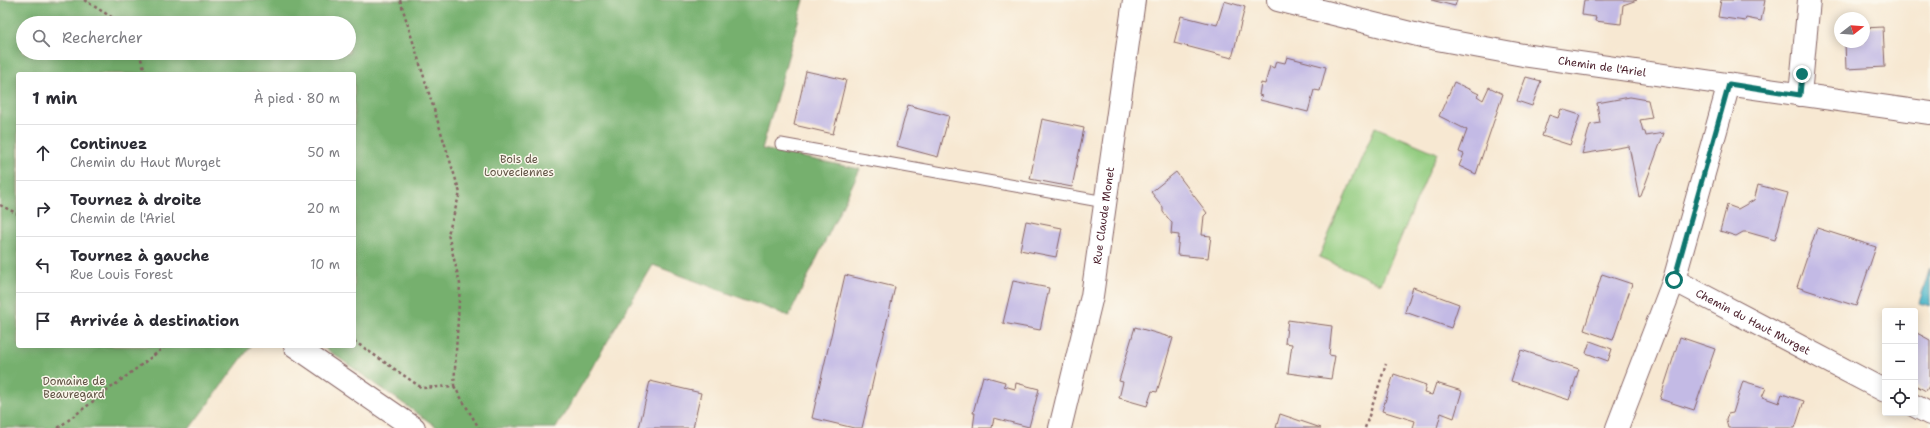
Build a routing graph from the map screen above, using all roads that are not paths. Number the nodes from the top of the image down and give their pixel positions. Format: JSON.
{"nodes":[{"id":1,"x":1134,"y":0,"type":"edge"},
{"id":2,"x":1278,"y":0,"type":"edge"},
{"id":3,"x":1809,"y":0,"type":"edge"},
{"id":4,"x":1729,"y":84,"type":"junction"},
{"id":5,"x":1800,"y":95,"type":"junction"},
{"id":6,"x":1930,"y":113,"type":"edge"},
{"id":7,"x":781,"y":144,"type":"dead end"},
{"id":8,"x":1106,"y":202,"type":"junction"},
{"id":9,"x":1674,"y":280,"type":"junction"},
{"id":10,"x":298,"y":348,"type":"edge"},
{"id":11,"x":1882,"y":389,"type":"edge"},
{"id":12,"x":1918,"y":408,"type":"edge"},
{"id":13,"x":1930,"y":414,"type":"edge"},
{"id":14,"x":414,"y":428,"type":"edge"},
{"id":15,"x":1060,"y":428,"type":"edge"},
{"id":16,"x":1617,"y":428,"type":"edge"}],
"edges":[{"from":1,"to":8,"type":"street","name":"Rue Claude Monet"},
{"from":2,"to":4,"type":"street","name":"Chemin de l'Ariel"},
{"from":3,"to":5,"type":"street"},
{"from":4,"to":5,"type":"street","name":"Chemin de l'Ariel"},
{"from":4,"to":9,"type":"street"},
{"from":5,"to":6,"type":"street","name":"Chemin de l'Ariel"},
{"from":7,"to":8,"type":"lane"},
{"from":8,"to":15,"type":"street","name":"Rue Claude Monet"},
{"from":9,"to":11,"type":"street","name":"Chemin du Haut Murget"},
{"from":9,"to":16,"type":"street"},
{"from":10,"to":14,"type":"street"},
{"from":12,"to":13,"type":"street"}]}
